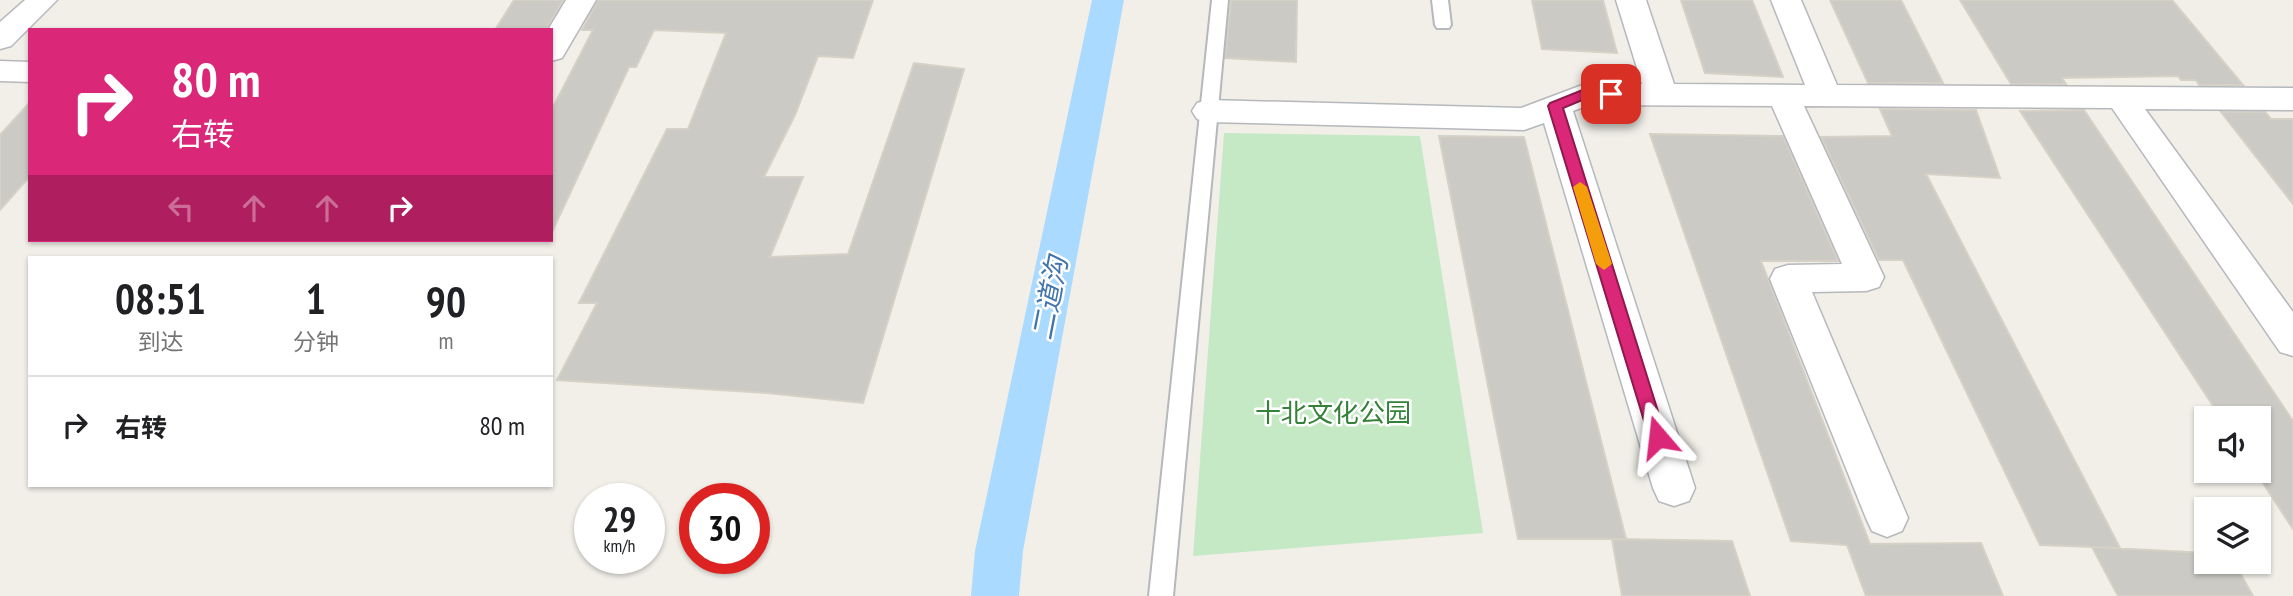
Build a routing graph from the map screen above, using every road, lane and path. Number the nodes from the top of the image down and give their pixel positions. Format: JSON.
{"nodes":[{"id":1,"x":42,"y":0,"type":"edge"},
{"id":2,"x":581,"y":0,"type":"edge"},
{"id":3,"x":1220,"y":0,"type":"edge"},
{"id":4,"x":1440,"y":0,"type":"edge"},
{"id":5,"x":1631,"y":0,"type":"edge"},
{"id":6,"x":1786,"y":0,"type":"edge"},
{"id":7,"x":1443,"y":25,"type":"dead end"},
{"id":8,"x":0,"y":39,"type":"edge"},
{"id":9,"x":553,"y":48,"type":"edge"},
{"id":10,"x":0,"y":71,"type":"edge"},
{"id":11,"x":28,"y":72,"type":"edge"},
{"id":12,"x":1661,"y":94,"type":"junction"},
{"id":13,"x":1783,"y":95,"type":"junction"},
{"id":14,"x":1825,"y":95,"type":"junction"},
{"id":15,"x":2121,"y":97,"type":"junction"},
{"id":16,"x":2293,"y":99,"type":"edge"},
{"id":17,"x":1555,"y":106,"type":"junction"},
{"id":18,"x":1209,"y":111,"type":"junction"},
{"id":19,"x":2293,"y":341,"type":"edge"},
{"id":20,"x":1674,"y":488,"type":"dead end"},
{"id":21,"x":1887,"y":518,"type":"dead end"},
{"id":22,"x":1161,"y":596,"type":"edge"}],
"edges":[{"from":1,"to":8,"type":"street"},
{"from":2,"to":9,"type":"street"},
{"from":3,"to":18,"type":"lane"},
{"from":4,"to":7,"type":"lane"},
{"from":5,"to":12,"type":"street"},
{"from":6,"to":14,"type":"street"},
{"from":10,"to":11,"type":"street"},
{"from":12,"to":13,"type":"street"},
{"from":12,"to":17,"type":"street"},
{"from":13,"to":14,"type":"street"},
{"from":13,"to":21,"type":"street"},
{"from":14,"to":15,"type":"street"},
{"from":15,"to":16,"type":"street"},
{"from":15,"to":19,"type":"street"},
{"from":17,"to":18,"type":"street"},
{"from":17,"to":20,"type":"street"},
{"from":18,"to":22,"type":"lane"}]}
